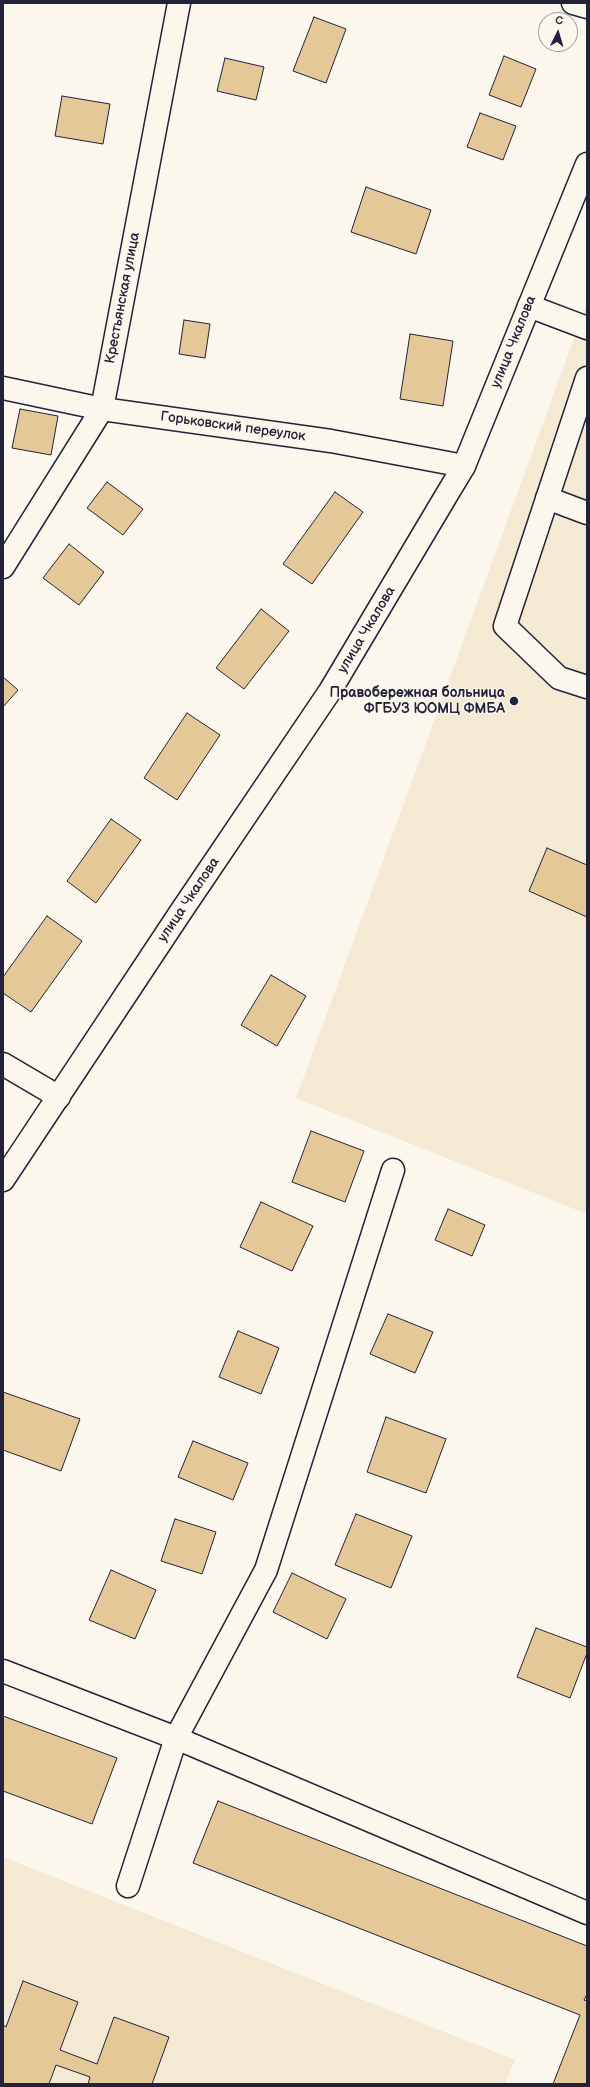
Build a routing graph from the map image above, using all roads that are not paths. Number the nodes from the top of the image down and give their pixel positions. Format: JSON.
{"nodes":[{"id":1,"x":179,"y":3,"type":"edge"},
{"id":2,"x":573,"y":3,"type":"edge"},
{"id":3,"x":587,"y":7,"type":"edge"},
{"id":4,"x":587,"y":164,"type":"edge"},
{"id":5,"x":529,"y":306,"type":"junction"},
{"id":6,"x":587,"y":328,"type":"edge"},
{"id":7,"x":587,"y":378,"type":"edge"},
{"id":8,"x":3,"y":388,"type":"edge"},
{"id":9,"x":102,"y":409,"type":"junction"},
{"id":10,"x":464,"y":466,"type":"junction"},
{"id":11,"x":547,"y":498,"type":"junction"},
{"id":12,"x":587,"y":513,"type":"edge"},
{"id":13,"x":3,"y":567,"type":"edge"},
{"id":14,"x":587,"y":686,"type":"edge"},
{"id":15,"x":3,"y":1064,"type":"edge"},
{"id":16,"x":59,"y":1097,"type":"junction"},
{"id":17,"x":393,"y":1170,"type":"dead end"},
{"id":18,"x":3,"y":1180,"type":"edge"},
{"id":19,"x":3,"y":1671,"type":"edge"},
{"id":20,"x":176,"y":1738,"type":"junction"},
{"id":21,"x":128,"y":1886,"type":"dead end"},
{"id":22,"x":587,"y":1913,"type":"edge"}],
"edges":[{"from":1,"to":9,"type":"street","name":"Крестьянская улица"},
{"from":2,"to":3,"type":"street"},
{"from":4,"to":5,"type":"street","name":"улица Чкалова"},
{"from":5,"to":6,"type":"street"},
{"from":5,"to":10,"type":"street","name":"улица Чкалова"},
{"from":7,"to":11,"type":"street"},
{"from":8,"to":9,"type":"street","name":"Горьковский переулок"},
{"from":9,"to":10,"type":"street","name":"Горьковский переулок"},
{"from":9,"to":13,"type":"street","name":"Крестьянская улица"},
{"from":10,"to":16,"type":"street","name":"улица Чкалова"},
{"from":11,"to":12,"type":"street"},
{"from":11,"to":14,"type":"street"},
{"from":15,"to":16,"type":"street"},
{"from":16,"to":18,"type":"street","name":"улица Чкалова"},
{"from":17,"to":20,"type":"street"},
{"from":19,"to":20,"type":"street"},
{"from":20,"to":21,"type":"street"},
{"from":20,"to":22,"type":"street"}]}
